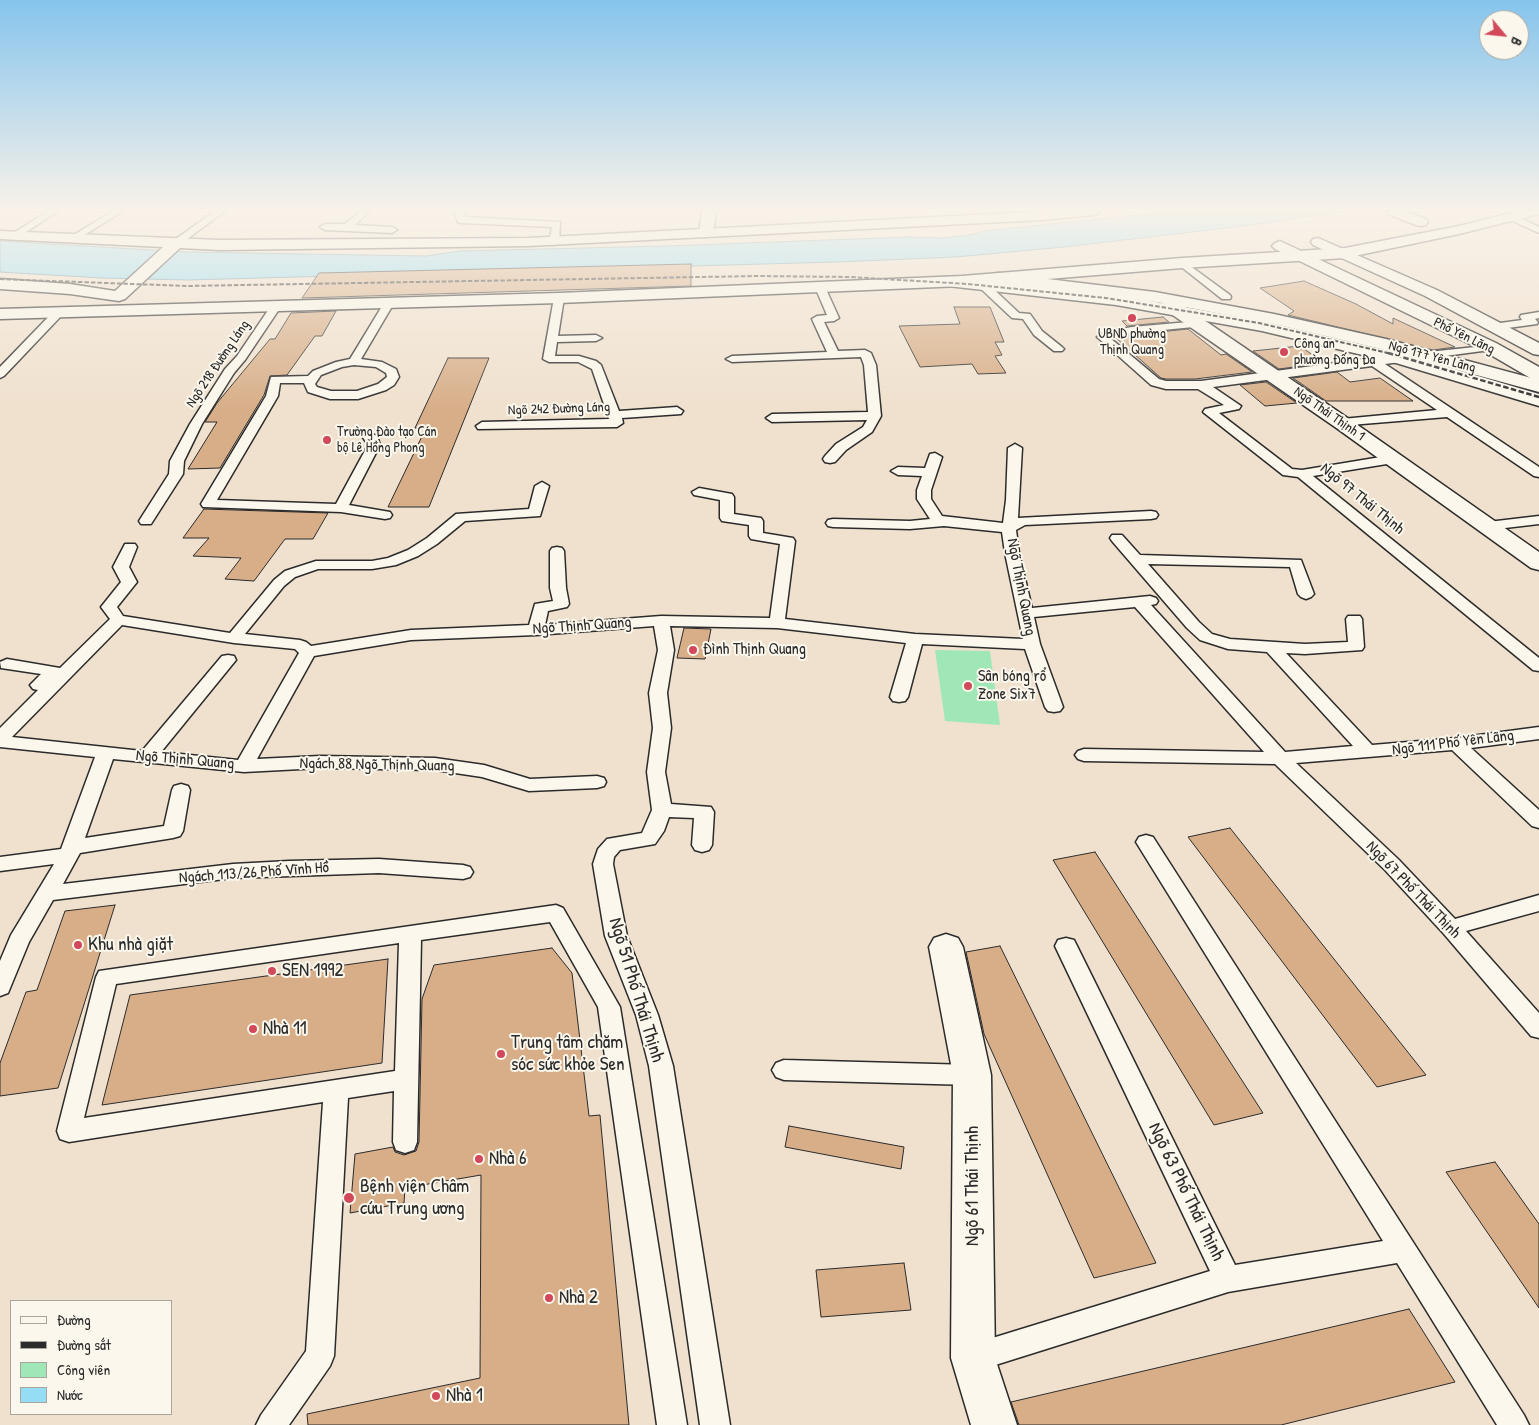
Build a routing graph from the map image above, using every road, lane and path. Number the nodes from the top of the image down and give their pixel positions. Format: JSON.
{"nodes":[{"id":1,"x":138,"y":278,"type":"edge"},
{"id":2,"x":786,"y":278,"type":"edge"},
{"id":3,"x":1037,"y":278,"type":"edge"},
{"id":4,"x":1127,"y":278,"type":"edge"},
{"id":5,"x":1201,"y":278,"type":"edge"},
{"id":6,"x":1345,"y":278,"type":"edge"},
{"id":7,"x":1396,"y":278,"type":"edge"},
{"id":8,"x":990,"y":282,"type":"junction"},
{"id":9,"x":0,"y":284,"type":"edge"},
{"id":10,"x":820,"y":287,"type":"junction"},
{"id":11,"x":452,"y":295,"type":"junction"},
{"id":12,"x":119,"y":296,"type":"junction"},
{"id":13,"x":1155,"y":297,"type":"junction"},
{"id":14,"x":1226,"y":297,"type":"dead end"},
{"id":15,"x":559,"y":298,"type":"junction"},
{"id":16,"x":0,"y":302,"type":"edge"},
{"id":17,"x":389,"y":302,"type":"junction"},
{"id":18,"x":277,"y":305,"type":"junction"},
{"id":19,"x":1180,"y":310,"type":"junction"},
{"id":20,"x":59,"y":312,"type":"junction"},
{"id":21,"x":0,"y":314,"type":"edge"},
{"id":22,"x":1539,"y":316,"type":"edge"},
{"id":23,"x":1200,"y":324,"type":"junction"},
{"id":24,"x":1493,"y":327,"type":"junction"},
{"id":25,"x":596,"y":338,"type":"dead end"},
{"id":26,"x":552,"y":339,"type":"junction"},
{"id":27,"x":1490,"y":347,"type":"junction"},
{"id":28,"x":1058,"y":349,"type":"dead end"},
{"id":29,"x":1539,"y":350,"type":"edge"},
{"id":30,"x":834,"y":354,"type":"junction"},
{"id":31,"x":1429,"y":355,"type":"junction"},
{"id":32,"x":732,"y":358,"type":"dead end"},
{"id":33,"x":1401,"y":359,"type":"junction"},
{"id":34,"x":354,"y":362,"type":"junction"},
{"id":35,"x":1372,"y":362,"type":"junction"},
{"id":36,"x":0,"y":374,"type":"edge"},
{"id":37,"x":1539,"y":375,"type":"edge"},
{"id":38,"x":1274,"y":376,"type":"junction"},
{"id":39,"x":311,"y":379,"type":"junction"},
{"id":40,"x":1201,"y":385,"type":"junction"},
{"id":41,"x":1539,"y":386,"type":"edge"},
{"id":42,"x":1539,"y":400,"type":"edge"},
{"id":43,"x":677,"y":411,"type":"dead end"},
{"id":44,"x":1450,"y":413,"type":"junction"},
{"id":45,"x":615,"y":415,"type":"junction"},
{"id":46,"x":875,"y":416,"type":"junction"},
{"id":47,"x":772,"y":418,"type":"dead end"},
{"id":48,"x":1342,"y":423,"type":"junction"},
{"id":49,"x":482,"y":426,"type":"dead end"},
{"id":50,"x":368,"y":436,"type":"dead end"},
{"id":51,"x":1015,"y":448,"type":"dead end"},
{"id":52,"x":935,"y":456,"type":"dead end"},
{"id":53,"x":830,"y":459,"type":"dead end"},
{"id":54,"x":1393,"y":459,"type":"junction"},
{"id":55,"x":898,"y":471,"type":"dead end"},
{"id":56,"x":930,"y":472,"type":"junction"},
{"id":57,"x":1539,"y":473,"type":"edge"},
{"id":58,"x":1302,"y":474,"type":"junction"},
{"id":59,"x":542,"y":486,"type":"dead end"},
{"id":60,"x":700,"y":492,"type":"dead end"},
{"id":61,"x":341,"y":508,"type":"junction"},
{"id":62,"x":385,"y":515,"type":"dead end"},
{"id":63,"x":1151,"y":515,"type":"dead end"},
{"id":64,"x":1539,"y":520,"type":"edge"},
{"id":65,"x":146,"y":521,"type":"dead end"},
{"id":66,"x":944,"y":522,"type":"junction"},
{"id":67,"x":833,"y":523,"type":"dead end"},
{"id":68,"x":1488,"y":526,"type":"junction"},
{"id":69,"x":1009,"y":528,"type":"junction"},
{"id":70,"x":1117,"y":538,"type":"dead end"},
{"id":71,"x":130,"y":547,"type":"dead end"},
{"id":72,"x":557,"y":550,"type":"dead end"},
{"id":73,"x":1135,"y":559,"type":"junction"},
{"id":74,"x":1539,"y":563,"type":"edge"},
{"id":75,"x":1306,"y":594,"type":"dead end"},
{"id":76,"x":1169,"y":598,"type":"junction"},
{"id":77,"x":1139,"y":602,"type":"junction"},
{"id":78,"x":1026,"y":613,"type":"junction"},
{"id":79,"x":1354,"y":619,"type":"dead end"},
{"id":80,"x":118,"y":620,"type":"junction"},
{"id":81,"x":661,"y":621,"type":"junction"},
{"id":82,"x":778,"y":623,"type":"junction"},
{"id":83,"x":536,"y":630,"type":"junction"},
{"id":84,"x":234,"y":638,"type":"junction"},
{"id":85,"x":915,"y":639,"type":"junction"},
{"id":86,"x":1032,"y":644,"type":"junction"},
{"id":87,"x":1272,"y":647,"type":"junction"},
{"id":88,"x":308,"y":652,"type":"junction"},
{"id":89,"x":228,"y":660,"type":"dead end"},
{"id":90,"x":7,"y":664,"type":"dead end"},
{"id":91,"x":1539,"y":666,"type":"edge"},
{"id":92,"x":899,"y":697,"type":"dead end"},
{"id":93,"x":1054,"y":707,"type":"dead end"},
{"id":94,"x":0,"y":724,"type":"edge"},
{"id":95,"x":1539,"y":732,"type":"edge"},
{"id":96,"x":0,"y":740,"type":"edge"},
{"id":97,"x":1456,"y":744,"type":"junction"},
{"id":98,"x":1368,"y":752,"type":"junction"},
{"id":99,"x":106,"y":753,"type":"junction"},
{"id":100,"x":1084,"y":755,"type":"dead end"},
{"id":101,"x":147,"y":757,"type":"junction"},
{"id":102,"x":1280,"y":758,"type":"junction"},
{"id":103,"x":244,"y":766,"type":"junction"},
{"id":104,"x":597,"y":782,"type":"dead end"},
{"id":105,"x":181,"y":790,"type":"dead end"},
{"id":106,"x":662,"y":810,"type":"junction"},
{"id":107,"x":1539,"y":821,"type":"edge"},
{"id":108,"x":1146,"y":842,"type":"dead end"},
{"id":109,"x":702,"y":845,"type":"dead end"},
{"id":110,"x":70,"y":851,"type":"junction"},
{"id":111,"x":0,"y":864,"type":"edge"},
{"id":112,"x":463,"y":872,"type":"dead end"},
{"id":113,"x":47,"y":893,"type":"junction"},
{"id":114,"x":1539,"y":903,"type":"edge"},
{"id":115,"x":1451,"y":928,"type":"junction"},
{"id":116,"x":410,"y":934,"type":"junction"},
{"id":117,"x":1066,"y":946,"type":"dead end"},
{"id":118,"x":946,"y":947,"type":"dead end"},
{"id":119,"x":0,"y":987,"type":"edge"},
{"id":120,"x":1539,"y":1029,"type":"edge"},
{"id":121,"x":784,"y":1070,"type":"dead end"},
{"id":122,"x":972,"y":1076,"type":"junction"},
{"id":123,"x":407,"y":1079,"type":"junction"},
{"id":124,"x":336,"y":1090,"type":"junction"},
{"id":125,"x":405,"y":1142,"type":"dead end"},
{"id":126,"x":1403,"y":1250,"type":"junction"},
{"id":127,"x":1228,"y":1279,"type":"junction"},
{"id":128,"x":973,"y":1358,"type":"junction"},
{"id":129,"x":271,"y":1425,"type":"edge"},
{"id":130,"x":672,"y":1425,"type":"edge"},
{"id":131,"x":714,"y":1425,"type":"edge"},
{"id":132,"x":994,"y":1425,"type":"edge"},
{"id":133,"x":1514,"y":1425,"type":"edge"}],
"edges":[{"from":1,"to":12,"type":"main road"},
{"from":2,"to":11,"type":"main road"},
{"from":3,"to":8,"type":"main road"},
{"from":4,"to":13,"type":"main road","name":"Ngõ Thái Thịnh 1"},
{"from":5,"to":14,"type":"lane"},
{"from":6,"to":27,"type":"main road","name":"Phố Yên Lãng"},
{"from":7,"to":24,"type":"main road","name":"Phố Yên Lãng"},
{"from":8,"to":10,"type":"main road"},
{"from":8,"to":13,"type":"main road","name":"Ngõ 177 Yên Lãng"},
{"from":8,"to":19,"type":"main road"},
{"from":8,"to":28,"type":"lane"},
{"from":9,"to":12,"type":"main road"},
{"from":10,"to":15,"type":"main road"},
{"from":10,"to":30,"type":"lane"},
{"from":11,"to":12,"type":"main road"},
{"from":11,"to":15,"type":"main road"},
{"from":11,"to":17,"type":"main road"},
{"from":12,"to":16,"type":"main road"},
{"from":13,"to":19,"type":"main road","name":"Ngõ Thái Thịnh 1"},
{"from":13,"to":31,"type":"main road","name":"Ngõ 177 Yên Lãng"},
{"from":15,"to":26,"type":"lane","name":"Ngõ 242 Đường Láng"},
{"from":17,"to":18,"type":"main road"},
{"from":17,"to":34,"type":"lane"},
{"from":18,"to":20,"type":"main road"},
{"from":18,"to":65,"type":"lane","name":"Ngõ 218 Đường Láng"},
{"from":19,"to":23,"type":"main road","name":"Ngõ Thái Thịnh 1"},
{"from":19,"to":33,"type":"main road"},
{"from":20,"to":21,"type":"main road"},
{"from":20,"to":36,"type":"lane"},
{"from":22,"to":24,"type":"lane"},
{"from":23,"to":38,"type":"main road","name":"Ngõ Thái Thịnh 1"},
{"from":23,"to":40,"type":"lane"},
{"from":24,"to":29,"type":"main road","name":"Phố Yên Lãng"},
{"from":25,"to":26,"type":"lane"},
{"from":26,"to":45,"type":"lane","name":"Ngõ 242 Đường Láng"},
{"from":27,"to":31,"type":"lane"},
{"from":27,"to":37,"type":"main road","name":"Phố Yên Lãng"},
{"from":30,"to":32,"type":"lane"},
{"from":30,"to":46,"type":"lane"},
{"from":31,"to":33,"type":"lane"},
{"from":31,"to":41,"type":"main road","name":"Ngõ 177 Yên Lãng"},
{"from":33,"to":35,"type":"lane"},
{"from":33,"to":42,"type":"main road"},
{"from":34,"to":39,"type":"lane"},
{"from":34,"to":39,"type":"lane"},
{"from":35,"to":38,"type":"lane"},
{"from":35,"to":44,"type":"lane"},
{"from":38,"to":40,"type":"lane"},
{"from":38,"to":48,"type":"main road","name":"Ngõ Thái Thịnh 1"},
{"from":39,"to":61,"type":"lane"},
{"from":40,"to":58,"type":"lane","name":"Ngõ 97 Thái Thịnh"},
{"from":43,"to":45,"type":"lane"},
{"from":44,"to":48,"type":"lane"},
{"from":44,"to":57,"type":"lane"},
{"from":45,"to":49,"type":"lane","name":"Ngõ 242 Đường Láng"},
{"from":46,"to":47,"type":"lane"},
{"from":46,"to":53,"type":"lane"},
{"from":48,"to":54,"type":"main road","name":"Ngõ Thái Thịnh 1"},
{"from":50,"to":61,"type":"lane"},
{"from":51,"to":69,"type":"lane","name":"Ngõ Thịnh Quang"},
{"from":52,"to":56,"type":"lane"},
{"from":54,"to":58,"type":"lane"},
{"from":54,"to":68,"type":"main road","name":"Ngõ Thái Thịnh 1"},
{"from":55,"to":56,"type":"lane"},
{"from":56,"to":66,"type":"lane"},
{"from":58,"to":91,"type":"lane","name":"Ngõ 97 Thái Thịnh"},
{"from":59,"to":84,"type":"lane"},
{"from":60,"to":82,"type":"lane"},
{"from":61,"to":62,"type":"lane"},
{"from":63,"to":69,"type":"lane"},
{"from":64,"to":68,"type":"lane"},
{"from":66,"to":67,"type":"lane"},
{"from":66,"to":69,"type":"lane"},
{"from":68,"to":74,"type":"main road","name":"Ngõ Thái Thịnh 1"},
{"from":69,"to":78,"type":"lane","name":"Ngõ Thịnh Quang"},
{"from":70,"to":73,"type":"lane"},
{"from":71,"to":80,"type":"lane"},
{"from":72,"to":83,"type":"lane"},
{"from":73,"to":75,"type":"lane"},
{"from":73,"to":76,"type":"lane"},
{"from":76,"to":77,"type":"lane"},
{"from":76,"to":87,"type":"lane"},
{"from":77,"to":78,"type":"lane"},
{"from":77,"to":102,"type":"lane","name":"Ngõ 67 Phố Thái Thịnh"},
{"from":78,"to":86,"type":"lane","name":"Ngõ Thịnh Quang"},
{"from":79,"to":87,"type":"lane"},
{"from":80,"to":84,"type":"lane"},
{"from":80,"to":96,"type":"lane"},
{"from":81,"to":82,"type":"lane","name":"Ngõ Thịnh Quang"},
{"from":81,"to":83,"type":"lane","name":"Ngõ Thịnh Quang"},
{"from":81,"to":106,"type":"lane"},
{"from":82,"to":85,"type":"lane","name":"Ngõ Thịnh Quang"},
{"from":83,"to":88,"type":"lane","name":"Ngõ Thịnh Quang"},
{"from":84,"to":88,"type":"lane"},
{"from":85,"to":86,"type":"lane","name":"Ngõ Thịnh Quang"},
{"from":85,"to":92,"type":"lane"},
{"from":86,"to":93,"type":"lane"},
{"from":87,"to":98,"type":"lane"},
{"from":88,"to":103,"type":"lane","name":"Ngõ Thịnh Quang"},
{"from":89,"to":101,"type":"lane"},
{"from":90,"to":94,"type":"lane"},
{"from":95,"to":97,"type":"lane","name":"Ngõ 111 Phố Yên Lãng"},
{"from":96,"to":99,"type":"lane","name":"Ngõ Thịnh Quang"},
{"from":97,"to":98,"type":"lane","name":"Ngõ 111 Phố Yên Lãng"},
{"from":97,"to":107,"type":"lane"},
{"from":98,"to":102,"type":"lane"},
{"from":99,"to":101,"type":"lane","name":"Ngõ Thịnh Quang"},
{"from":99,"to":110,"type":"lane"},
{"from":100,"to":102,"type":"lane"},
{"from":101,"to":103,"type":"lane","name":"Ngõ Thịnh Quang"},
{"from":102,"to":115,"type":"lane","name":"Ngõ 67 Phố Thái Thịnh"},
{"from":103,"to":104,"type":"lane","name":"Ngách 88 Ngõ Thịnh Quang"},
{"from":105,"to":110,"type":"lane"},
{"from":106,"to":109,"type":"lane"},
{"from":106,"to":131,"type":"lane","name":"Ngõ 51 Phố Thái Thịnh"},
{"from":108,"to":126,"type":"lane"},
{"from":110,"to":111,"type":"lane"},
{"from":110,"to":113,"type":"lane"},
{"from":112,"to":113,"type":"lane","name":"Ngách 113/26 Phố Vĩnh Hồ"},
{"from":113,"to":119,"type":"lane"},
{"from":114,"to":115,"type":"lane"},
{"from":115,"to":120,"type":"lane","name":"Ngõ 67 Phố Thái Thịnh"},
{"from":116,"to":123,"type":"lane"},
{"from":116,"to":124,"type":"lane"},
{"from":116,"to":130,"type":"lane"},
{"from":117,"to":127,"type":"lane","name":"Ngõ 63 Phố Thái Thịnh"},
{"from":118,"to":122,"type":"main road","name":"Ngõ 61 Thái Thịnh"},
{"from":121,"to":122,"type":"lane"},
{"from":122,"to":128,"type":"main road","name":"Ngõ 61 Thái Thịnh"},
{"from":123,"to":124,"type":"lane"},
{"from":123,"to":125,"type":"lane"},
{"from":124,"to":129,"type":"lane"},
{"from":126,"to":127,"type":"lane","name":"Ngõ 63 Phố Thái Thịnh"},
{"from":126,"to":133,"type":"lane"},
{"from":127,"to":128,"type":"lane"},
{"from":128,"to":132,"type":"main road","name":"Ngõ 61 Thái Thịnh"}]}
